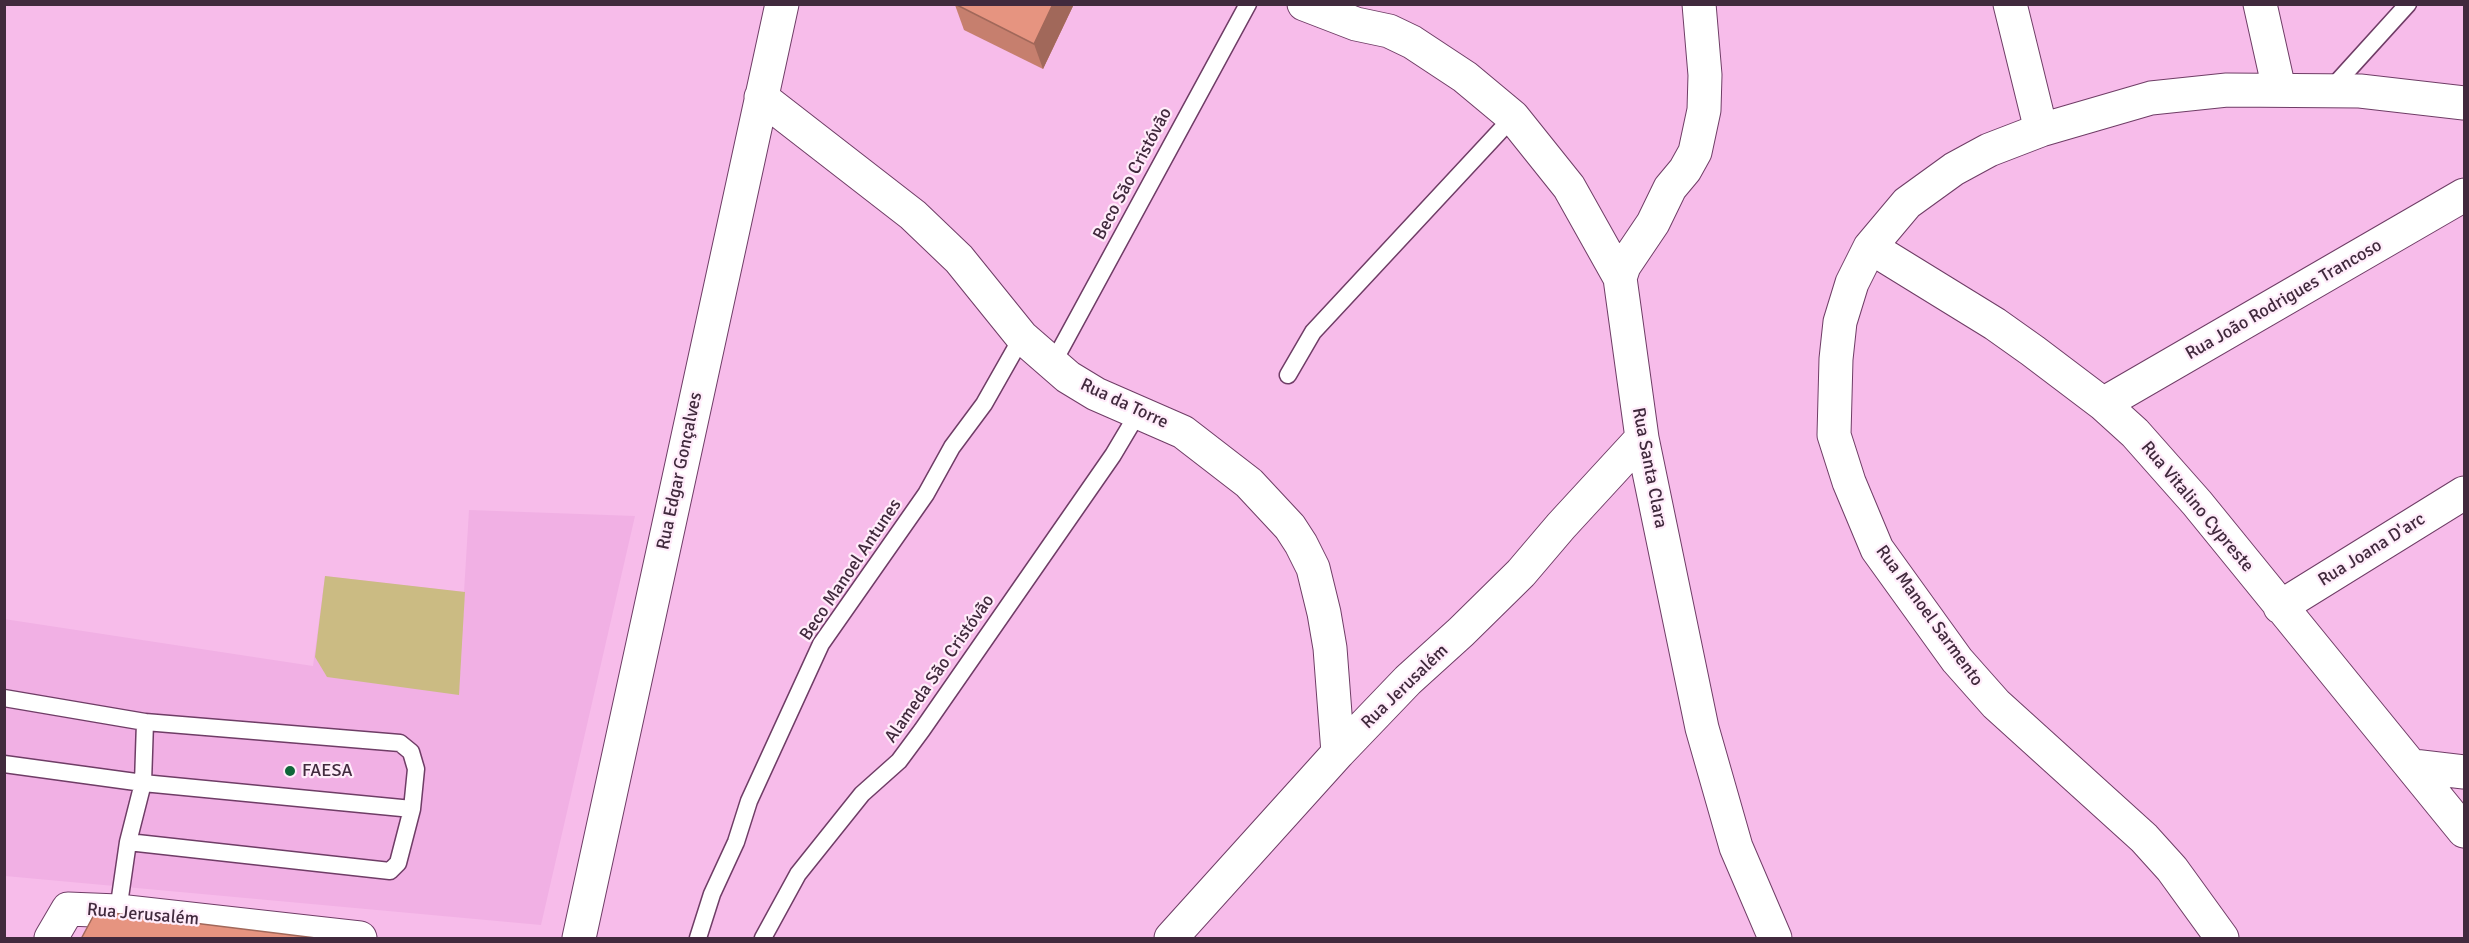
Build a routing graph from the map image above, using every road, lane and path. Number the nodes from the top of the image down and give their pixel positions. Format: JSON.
{"nodes":[{"id":1,"x":782,"y":4,"type":"edge"},
{"id":2,"x":1248,"y":4,"type":"edge"},
{"id":3,"x":1304,"y":4,"type":"edge"},
{"id":4,"x":1699,"y":4,"type":"edge"},
{"id":5,"x":2010,"y":4,"type":"edge"},
{"id":6,"x":2260,"y":4,"type":"edge"},
{"id":7,"x":2408,"y":4,"type":"edge"},
{"id":8,"x":2278,"y":89,"type":"junction"},
{"id":9,"x":2330,"y":90,"type":"junction"},
{"id":10,"x":761,"y":97,"type":"junction"},
{"id":11,"x":2464,"y":104,"type":"edge"},
{"id":12,"x":1513,"y":117,"type":"junction"},
{"id":13,"x":2041,"y":130,"type":"junction"},
{"id":14,"x":2464,"y":195,"type":"edge"},
{"id":15,"x":1870,"y":247,"type":"junction"},
{"id":16,"x":1620,"y":278,"type":"junction"},
{"id":17,"x":1022,"y":337,"type":"junction"},
{"id":18,"x":1053,"y":363,"type":"junction"},
{"id":19,"x":1288,"y":375,"type":"dead end"},
{"id":20,"x":2103,"y":404,"type":"junction"},
{"id":21,"x":1138,"y":413,"type":"junction"},
{"id":22,"x":1642,"y":438,"type":"junction"},
{"id":23,"x":2464,"y":493,"type":"edge"},
{"id":24,"x":2280,"y":607,"type":"junction"},
{"id":25,"x":4,"y":698,"type":"edge"},
{"id":26,"x":145,"y":722,"type":"junction"},
{"id":27,"x":1338,"y":753,"type":"junction"},
{"id":28,"x":4,"y":764,"type":"edge"},
{"id":29,"x":2413,"y":766,"type":"junction"},
{"id":30,"x":2464,"y":772,"type":"edge"},
{"id":31,"x":143,"y":783,"type":"junction"},
{"id":32,"x":412,"y":809,"type":"junction"},
{"id":33,"x":2464,"y":831,"type":"edge"},
{"id":34,"x":128,"y":842,"type":"junction"},
{"id":35,"x":118,"y":911,"type":"junction"},
{"id":36,"x":51,"y":939,"type":"edge"},
{"id":37,"x":360,"y":939,"type":"edge"},
{"id":38,"x":579,"y":939,"type":"edge"},
{"id":39,"x":698,"y":939,"type":"edge"},
{"id":40,"x":763,"y":939,"type":"edge"},
{"id":41,"x":1171,"y":939,"type":"edge"},
{"id":42,"x":1775,"y":939,"type":"edge"},
{"id":43,"x":2222,"y":939,"type":"edge"}],
"edges":[{"from":1,"to":10,"type":"street","name":"Rua Edgar Gonçalves"},
{"from":2,"to":18,"type":"lane","name":"Beco São Cristóvão"},
{"from":3,"to":12,"type":"street"},
{"from":4,"to":16,"type":"street"},
{"from":5,"to":13,"type":"street"},
{"from":6,"to":8,"type":"street"},
{"from":7,"to":9,"type":"lane"},
{"from":8,"to":9,"type":"street","name":"Rua Manoel Sarmento"},
{"from":8,"to":13,"type":"street","name":"Rua Manoel Sarmento"},
{"from":9,"to":11,"type":"street","name":"Rua Manoel Sarmento"},
{"from":10,"to":17,"type":"street","name":"Rua da Torre"},
{"from":10,"to":38,"type":"street","name":"Rua Edgar Gonçalves"},
{"from":12,"to":16,"type":"street"},
{"from":12,"to":19,"type":"lane"},
{"from":13,"to":15,"type":"street","name":"Rua Manoel Sarmento"},
{"from":14,"to":20,"type":"street","name":"Rua João Rodrigues Trancoso"},
{"from":15,"to":20,"type":"street","name":"Rua Vitalino Cypreste"},
{"from":15,"to":43,"type":"street","name":"Rua Manoel Sarmento"},
{"from":16,"to":22,"type":"street","name":"Rua Santa Clara"},
{"from":17,"to":18,"type":"street","name":"Rua da Torre"},
{"from":17,"to":39,"type":"lane","name":"Beco Manoel Antunes"},
{"from":18,"to":21,"type":"street","name":"Rua da Torre"},
{"from":20,"to":24,"type":"street","name":"Rua Vitalino Cypreste"},
{"from":21,"to":27,"type":"street","name":"Rua da Torre"},
{"from":21,"to":40,"type":"lane","name":"Alameda São Cristóvão"},
{"from":22,"to":27,"type":"street","name":"Rua Jerusalém"},
{"from":22,"to":42,"type":"street","name":"Rua Santa Clara"},
{"from":23,"to":24,"type":"street","name":"Rua Joana D'arc"},
{"from":24,"to":29,"type":"street","name":"Rua Vitalino Cypreste"},
{"from":25,"to":26,"type":"lane"},
{"from":26,"to":31,"type":"lane"},
{"from":26,"to":32,"type":"lane"},
{"from":27,"to":41,"type":"street","name":"Rua Jerusalém"},
{"from":28,"to":31,"type":"lane"},
{"from":29,"to":30,"type":"street"},
{"from":29,"to":33,"type":"street","name":"Rua Vitalino Cypreste"},
{"from":31,"to":32,"type":"lane"},
{"from":31,"to":34,"type":"lane"},
{"from":32,"to":34,"type":"lane"},
{"from":34,"to":35,"type":"lane"},
{"from":35,"to":36,"type":"street","name":"Rua Jerusalém"},
{"from":35,"to":37,"type":"street","name":"Rua Jerusalém"}]}
